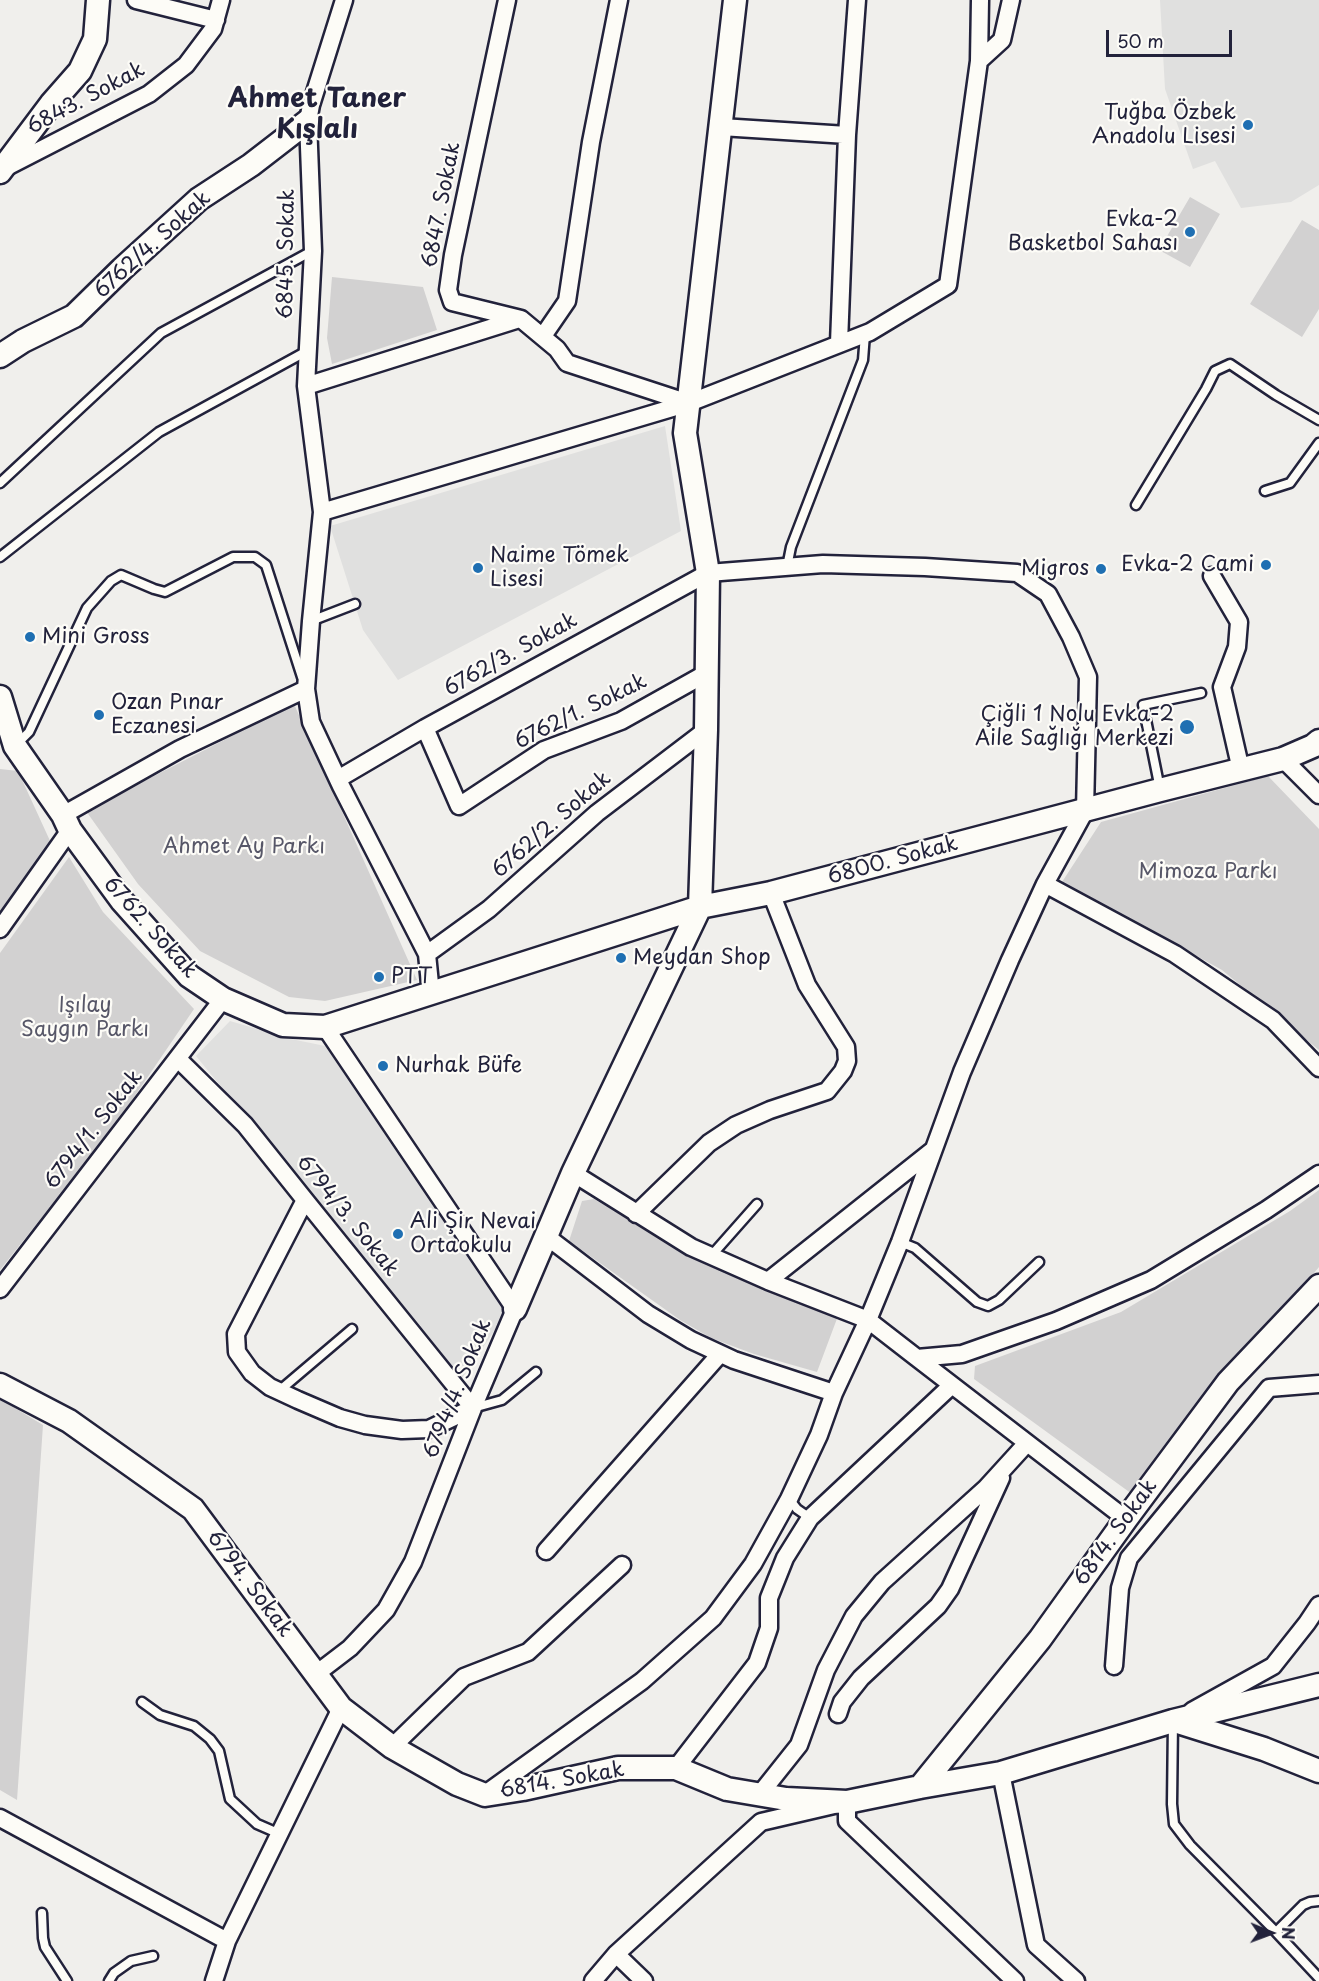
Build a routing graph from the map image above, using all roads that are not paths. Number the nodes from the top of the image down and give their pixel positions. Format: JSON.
{"nodes":[{"id":1,"x":98,"y":0,"type":"edge"},
{"id":2,"x":136,"y":0,"type":"edge"},
{"id":3,"x":222,"y":0,"type":"edge"},
{"id":4,"x":344,"y":0,"type":"edge"},
{"id":5,"x":507,"y":0,"type":"edge"},
{"id":6,"x":619,"y":0,"type":"edge"},
{"id":7,"x":735,"y":0,"type":"edge"},
{"id":8,"x":857,"y":0,"type":"edge"},
{"id":9,"x":980,"y":0,"type":"edge"},
{"id":10,"x":1011,"y":0,"type":"edge"},
{"id":11,"x":216,"y":20,"type":"junction"},
{"id":12,"x":979,"y":61,"type":"junction"},
{"id":13,"x":308,"y":121,"type":"junction"},
{"id":14,"x":721,"y":127,"type":"junction"},
{"id":15,"x":847,"y":135,"type":"junction"},
{"id":16,"x":1,"y":170,"type":"edge"},
{"id":17,"x":313,"y":251,"type":"junction"},
{"id":18,"x":520,"y":319,"type":"junction"},
{"id":19,"x":865,"y":334,"type":"junction"},
{"id":20,"x":543,"y":336,"type":"junction"},
{"id":21,"x":23,"y":341,"type":"junction"},
{"id":22,"x":839,"y":343,"type":"junction"},
{"id":23,"x":0,"y":344,"type":"edge"},
{"id":24,"x":308,"y":351,"type":"junction"},
{"id":25,"x":0,"y":356,"type":"edge"},
{"id":26,"x":306,"y":386,"type":"junction"},
{"id":27,"x":689,"y":403,"type":"junction"},
{"id":28,"x":1319,"y":420,"type":"edge"},
{"id":29,"x":1319,"y":442,"type":"edge"},
{"id":30,"x":0,"y":483,"type":"edge"},
{"id":31,"x":1265,"y":491,"type":"dead end"},
{"id":32,"x":1136,"y":505,"type":"dead end"},
{"id":33,"x":322,"y":512,"type":"junction"},
{"id":34,"x":0,"y":557,"type":"edge"},
{"id":35,"x":787,"y":567,"type":"junction"},
{"id":36,"x":708,"y":573,"type":"junction"},
{"id":37,"x":1212,"y":576,"type":"dead end"},
{"id":38,"x":355,"y":604,"type":"dead end"},
{"id":39,"x":311,"y":621,"type":"junction"},
{"id":40,"x":705,"y":674,"type":"junction"},
{"id":41,"x":306,"y":689,"type":"junction"},
{"id":42,"x":1201,"y":693,"type":"dead end"},
{"id":43,"x":0,"y":697,"type":"edge"},
{"id":44,"x":425,"y":728,"type":"junction"},
{"id":45,"x":706,"y":730,"type":"junction"},
{"id":46,"x":1319,"y":741,"type":"edge"},
{"id":47,"x":7,"y":747,"type":"edge"},
{"id":48,"x":1283,"y":759,"type":"junction"},
{"id":49,"x":1241,"y":770,"type":"junction"},
{"id":50,"x":338,"y":778,"type":"junction"},
{"id":51,"x":1160,"y":790,"type":"junction"},
{"id":52,"x":1319,"y":795,"type":"edge"},
{"id":53,"x":1085,"y":811,"type":"junction"},
{"id":54,"x":66,"y":823,"type":"junction"},
{"id":55,"x":1045,"y":884,"type":"junction"},
{"id":56,"x":771,"y":893,"type":"junction"},
{"id":57,"x":700,"y":907,"type":"junction"},
{"id":58,"x":0,"y":929,"type":"edge"},
{"id":59,"x":427,"y":954,"type":"junction"},
{"id":60,"x":431,"y":994,"type":"junction"},
{"id":61,"x":223,"y":999,"type":"junction"},
{"id":62,"x":325,"y":1027,"type":"junction"},
{"id":63,"x":178,"y":1059,"type":"junction"},
{"id":64,"x":1319,"y":1068,"type":"edge"},
{"id":65,"x":934,"y":1150,"type":"junction"},
{"id":66,"x":573,"y":1173,"type":"junction"},
{"id":67,"x":1319,"y":1174,"type":"edge"},
{"id":68,"x":306,"y":1200,"type":"junction"},
{"id":69,"x":757,"y":1204,"type":"dead end"},
{"id":70,"x":636,"y":1214,"type":"junction"},
{"id":71,"x":546,"y":1236,"type":"junction"},
{"id":72,"x":900,"y":1242,"type":"junction"},
{"id":73,"x":711,"y":1256,"type":"junction"},
{"id":74,"x":1038,"y":1262,"type":"dead end"},
{"id":75,"x":768,"y":1281,"type":"junction"},
{"id":76,"x":1319,"y":1286,"type":"edge"},
{"id":77,"x":0,"y":1289,"type":"edge"},
{"id":78,"x":515,"y":1309,"type":"junction"},
{"id":79,"x":868,"y":1320,"type":"junction"},
{"id":80,"x":352,"y":1329,"type":"dead end"},
{"id":81,"x":720,"y":1354,"type":"junction"},
{"id":82,"x":917,"y":1358,"type":"junction"},
{"id":83,"x":536,"y":1372,"type":"dead end"},
{"id":84,"x":1319,"y":1384,"type":"edge"},
{"id":85,"x":0,"y":1385,"type":"edge"},
{"id":86,"x":952,"y":1385,"type":"junction"},
{"id":87,"x":279,"y":1391,"type":"junction"},
{"id":88,"x":834,"y":1393,"type":"junction"},
{"id":89,"x":473,"y":1408,"type":"junction"},
{"id":90,"x":1027,"y":1443,"type":"junction"},
{"id":91,"x":1008,"y":1464,"type":"junction"},
{"id":92,"x":789,"y":1499,"type":"junction"},
{"id":93,"x":810,"y":1518,"type":"junction"},
{"id":94,"x":1126,"y":1519,"type":"junction"},
{"id":95,"x":546,"y":1551,"type":"dead end"},
{"id":96,"x":622,"y":1564,"type":"dead end"},
{"id":97,"x":1319,"y":1605,"type":"edge"},
{"id":98,"x":1114,"y":1666,"type":"dead end"},
{"id":99,"x":316,"y":1674,"type":"junction"},
{"id":100,"x":1319,"y":1685,"type":"edge"},
{"id":101,"x":142,"y":1702,"type":"dead end"},
{"id":102,"x":341,"y":1708,"type":"junction"},
{"id":103,"x":838,"y":1714,"type":"dead end"},
{"id":104,"x":1173,"y":1721,"type":"junction"},
{"id":105,"x":392,"y":1747,"type":"junction"},
{"id":106,"x":676,"y":1768,"type":"junction"},
{"id":107,"x":1319,"y":1771,"type":"edge"},
{"id":108,"x":1001,"y":1773,"type":"junction"},
{"id":109,"x":920,"y":1787,"type":"junction"},
{"id":110,"x":760,"y":1794,"type":"junction"},
{"id":111,"x":485,"y":1795,"type":"junction"},
{"id":112,"x":847,"y":1802,"type":"junction"},
{"id":113,"x":0,"y":1818,"type":"edge"},
{"id":114,"x":280,"y":1834,"type":"junction"},
{"id":115,"x":1319,"y":1901,"type":"edge"},
{"id":116,"x":42,"y":1913,"type":"dead end"},
{"id":117,"x":1276,"y":1932,"type":"junction"},
{"id":118,"x":227,"y":1941,"type":"junction"},
{"id":119,"x":1036,"y":1944,"type":"junction"},
{"id":120,"x":616,"y":1954,"type":"junction"},
{"id":121,"x":153,"y":1956,"type":"dead end"},
{"id":122,"x":1319,"y":1978,"type":"edge"},
{"id":123,"x":67,"y":1981,"type":"edge"},
{"id":124,"x":109,"y":1981,"type":"edge"},
{"id":125,"x":214,"y":1981,"type":"edge"},
{"id":126,"x":593,"y":1981,"type":"edge"},
{"id":127,"x":644,"y":1981,"type":"edge"},
{"id":128,"x":1016,"y":1981,"type":"edge"},
{"id":129,"x":1058,"y":1981,"type":"edge"},
{"id":130,"x":1076,"y":1981,"type":"edge"}],
"edges":[{"from":1,"to":16,"type":"street"},
{"from":2,"to":11,"type":"street"},
{"from":3,"to":11,"type":"street","name":"6843. Sokak"},
{"from":4,"to":13,"type":"street","name":"6845. Sokak"},
{"from":5,"to":18,"type":"street","name":"6847. Sokak"},
{"from":6,"to":20,"type":"street"},
{"from":7,"to":14,"type":"street"},
{"from":8,"to":15,"type":"street"},
{"from":9,"to":12,"type":"street"},
{"from":10,"to":12,"type":"street"},
{"from":11,"to":16,"type":"street","name":"6843. Sokak"},
{"from":12,"to":19,"type":"street"},
{"from":13,"to":17,"type":"street","name":"6845. Sokak"},
{"from":13,"to":21,"type":"street","name":"6762/4. Sokak"},
{"from":14,"to":15,"type":"street"},
{"from":14,"to":27,"type":"street"},
{"from":15,"to":22,"type":"street"},
{"from":17,"to":24,"type":"street","name":"6845. Sokak"},
{"from":17,"to":30,"type":"lane"},
{"from":18,"to":20,"type":"street","name":"6847. Sokak"},
{"from":18,"to":26,"type":"street"},
{"from":19,"to":22,"type":"street"},
{"from":19,"to":35,"type":"lane"},
{"from":20,"to":27,"type":"street","name":"6847. Sokak"},
{"from":21,"to":23,"type":"street","name":"6762/4. Sokak"},
{"from":21,"to":25,"type":"street","name":"6762/4. Sokak"},
{"from":22,"to":27,"type":"street"},
{"from":24,"to":26,"type":"street","name":"6845. Sokak"},
{"from":24,"to":34,"type":"lane"},
{"from":26,"to":33,"type":"street","name":"6845. Sokak"},
{"from":27,"to":33,"type":"street"},
{"from":27,"to":36,"type":"street"},
{"from":28,"to":32,"type":"lane"},
{"from":29,"to":31,"type":"lane"},
{"from":33,"to":39,"type":"street","name":"6845. Sokak"},
{"from":35,"to":36,"type":"street"},
{"from":35,"to":53,"type":"street"},
{"from":36,"to":40,"type":"street"},
{"from":36,"to":44,"type":"street","name":"6762/3. Sokak"},
{"from":37,"to":49,"type":"street"},
{"from":38,"to":39,"type":"lane"},
{"from":39,"to":41,"type":"street","name":"6845. Sokak"},
{"from":40,"to":44,"type":"street","name":"6762/1. Sokak"},
{"from":40,"to":45,"type":"street"},
{"from":41,"to":47,"type":"lane"},
{"from":41,"to":50,"type":"street","name":"6845. Sokak"},
{"from":41,"to":54,"type":"street"},
{"from":42,"to":51,"type":"lane"},
{"from":43,"to":47,"type":"street","name":"6762. Sokak"},
{"from":44,"to":50,"type":"street","name":"6762/3. Sokak"},
{"from":45,"to":57,"type":"street"},
{"from":45,"to":59,"type":"street","name":"6762/2. Sokak"},
{"from":46,"to":48,"type":"street","name":"6800. Sokak"},
{"from":47,"to":54,"type":"street","name":"6762. Sokak"},
{"from":48,"to":49,"type":"street","name":"6800. Sokak"},
{"from":48,"to":52,"type":"street"},
{"from":49,"to":51,"type":"street","name":"6800. Sokak"},
{"from":50,"to":59,"type":"street","name":"6845. Sokak"},
{"from":51,"to":53,"type":"street","name":"6800. Sokak"},
{"from":53,"to":55,"type":"street"},
{"from":53,"to":56,"type":"street","name":"6800. Sokak"},
{"from":54,"to":58,"type":"street"},
{"from":54,"to":61,"type":"street","name":"6762. Sokak"},
{"from":55,"to":64,"type":"street"},
{"from":55,"to":65,"type":"street"},
{"from":56,"to":57,"type":"street","name":"6800. Sokak"},
{"from":56,"to":70,"type":"street"},
{"from":57,"to":60,"type":"street","name":"6762. Sokak"},
{"from":57,"to":66,"type":"street"},
{"from":59,"to":60,"type":"street"},
{"from":60,"to":62,"type":"street","name":"6762. Sokak"},
{"from":61,"to":62,"type":"street","name":"6762. Sokak"},
{"from":61,"to":63,"type":"street","name":"6794/1. Sokak"},
{"from":62,"to":78,"type":"street","name":"6794/4. Sokak"},
{"from":63,"to":68,"type":"street","name":"6794/3. Sokak"},
{"from":63,"to":77,"type":"street","name":"6794/1. Sokak"},
{"from":65,"to":72,"type":"street"},
{"from":65,"to":75,"type":"street"},
{"from":66,"to":70,"type":"street"},
{"from":66,"to":71,"type":"street"},
{"from":67,"to":82,"type":"street"},
{"from":68,"to":87,"type":"street"},
{"from":68,"to":89,"type":"street","name":"6794/3. Sokak"},
{"from":69,"to":73,"type":"lane"},
{"from":70,"to":73,"type":"street"},
{"from":71,"to":78,"type":"street"},
{"from":71,"to":81,"type":"street"},
{"from":72,"to":74,"type":"lane"},
{"from":72,"to":79,"type":"street"},
{"from":73,"to":75,"type":"street"},
{"from":75,"to":79,"type":"street"},
{"from":76,"to":94,"type":"street","name":"6814. Sokak"},
{"from":78,"to":89,"type":"street","name":"6794/4. Sokak"},
{"from":79,"to":82,"type":"street"},
{"from":79,"to":88,"type":"street"},
{"from":80,"to":87,"type":"lane"},
{"from":81,"to":88,"type":"street"},
{"from":81,"to":95,"type":"street"},
{"from":82,"to":86,"type":"street"},
{"from":83,"to":89,"type":"lane"},
{"from":84,"to":98,"type":"street"},
{"from":85,"to":99,"type":"street","name":"6794. Sokak"},
{"from":86,"to":90,"type":"street"},
{"from":86,"to":93,"type":"street"},
{"from":87,"to":89,"type":"street"},
{"from":88,"to":92,"type":"street"},
{"from":89,"to":99,"type":"street","name":"6794/4. Sokak"},
{"from":90,"to":91,"type":"street"},
{"from":90,"to":94,"type":"street"},
{"from":91,"to":103,"type":"street"},
{"from":91,"to":110,"type":"street"},
{"from":92,"to":93,"type":"lane"},
{"from":92,"to":111,"type":"street"},
{"from":93,"to":106,"type":"street"},
{"from":94,"to":109,"type":"street","name":"6814. Sokak"},
{"from":96,"to":105,"type":"street"},
{"from":97,"to":104,"type":"street"},
{"from":99,"to":102,"type":"street","name":"6794. Sokak"},
{"from":100,"to":104,"type":"street","name":"6814. Sokak"},
{"from":101,"to":114,"type":"lane"},
{"from":102,"to":105,"type":"street","name":"6794. Sokak"},
{"from":102,"to":114,"type":"street"},
{"from":104,"to":107,"type":"street"},
{"from":104,"to":108,"type":"street","name":"6814. Sokak"},
{"from":104,"to":117,"type":"lane"},
{"from":105,"to":111,"type":"street","name":"6794. Sokak"},
{"from":106,"to":110,"type":"street","name":"6814. Sokak"},
{"from":106,"to":111,"type":"street","name":"6814. Sokak"},
{"from":108,"to":109,"type":"street","name":"6814. Sokak"},
{"from":108,"to":119,"type":"street"},
{"from":109,"to":112,"type":"street","name":"6814. Sokak"},
{"from":110,"to":112,"type":"street","name":"6814. Sokak"},
{"from":112,"to":120,"type":"street"},
{"from":112,"to":128,"type":"street"},
{"from":113,"to":118,"type":"street"},
{"from":114,"to":118,"type":"street"},
{"from":115,"to":117,"type":"lane"},
{"from":116,"to":123,"type":"lane"},
{"from":117,"to":122,"type":"lane"},
{"from":118,"to":125,"type":"street"},
{"from":119,"to":129,"type":"street"},
{"from":119,"to":130,"type":"street"},
{"from":120,"to":126,"type":"street"},
{"from":120,"to":127,"type":"street"},
{"from":121,"to":124,"type":"lane"}]}
